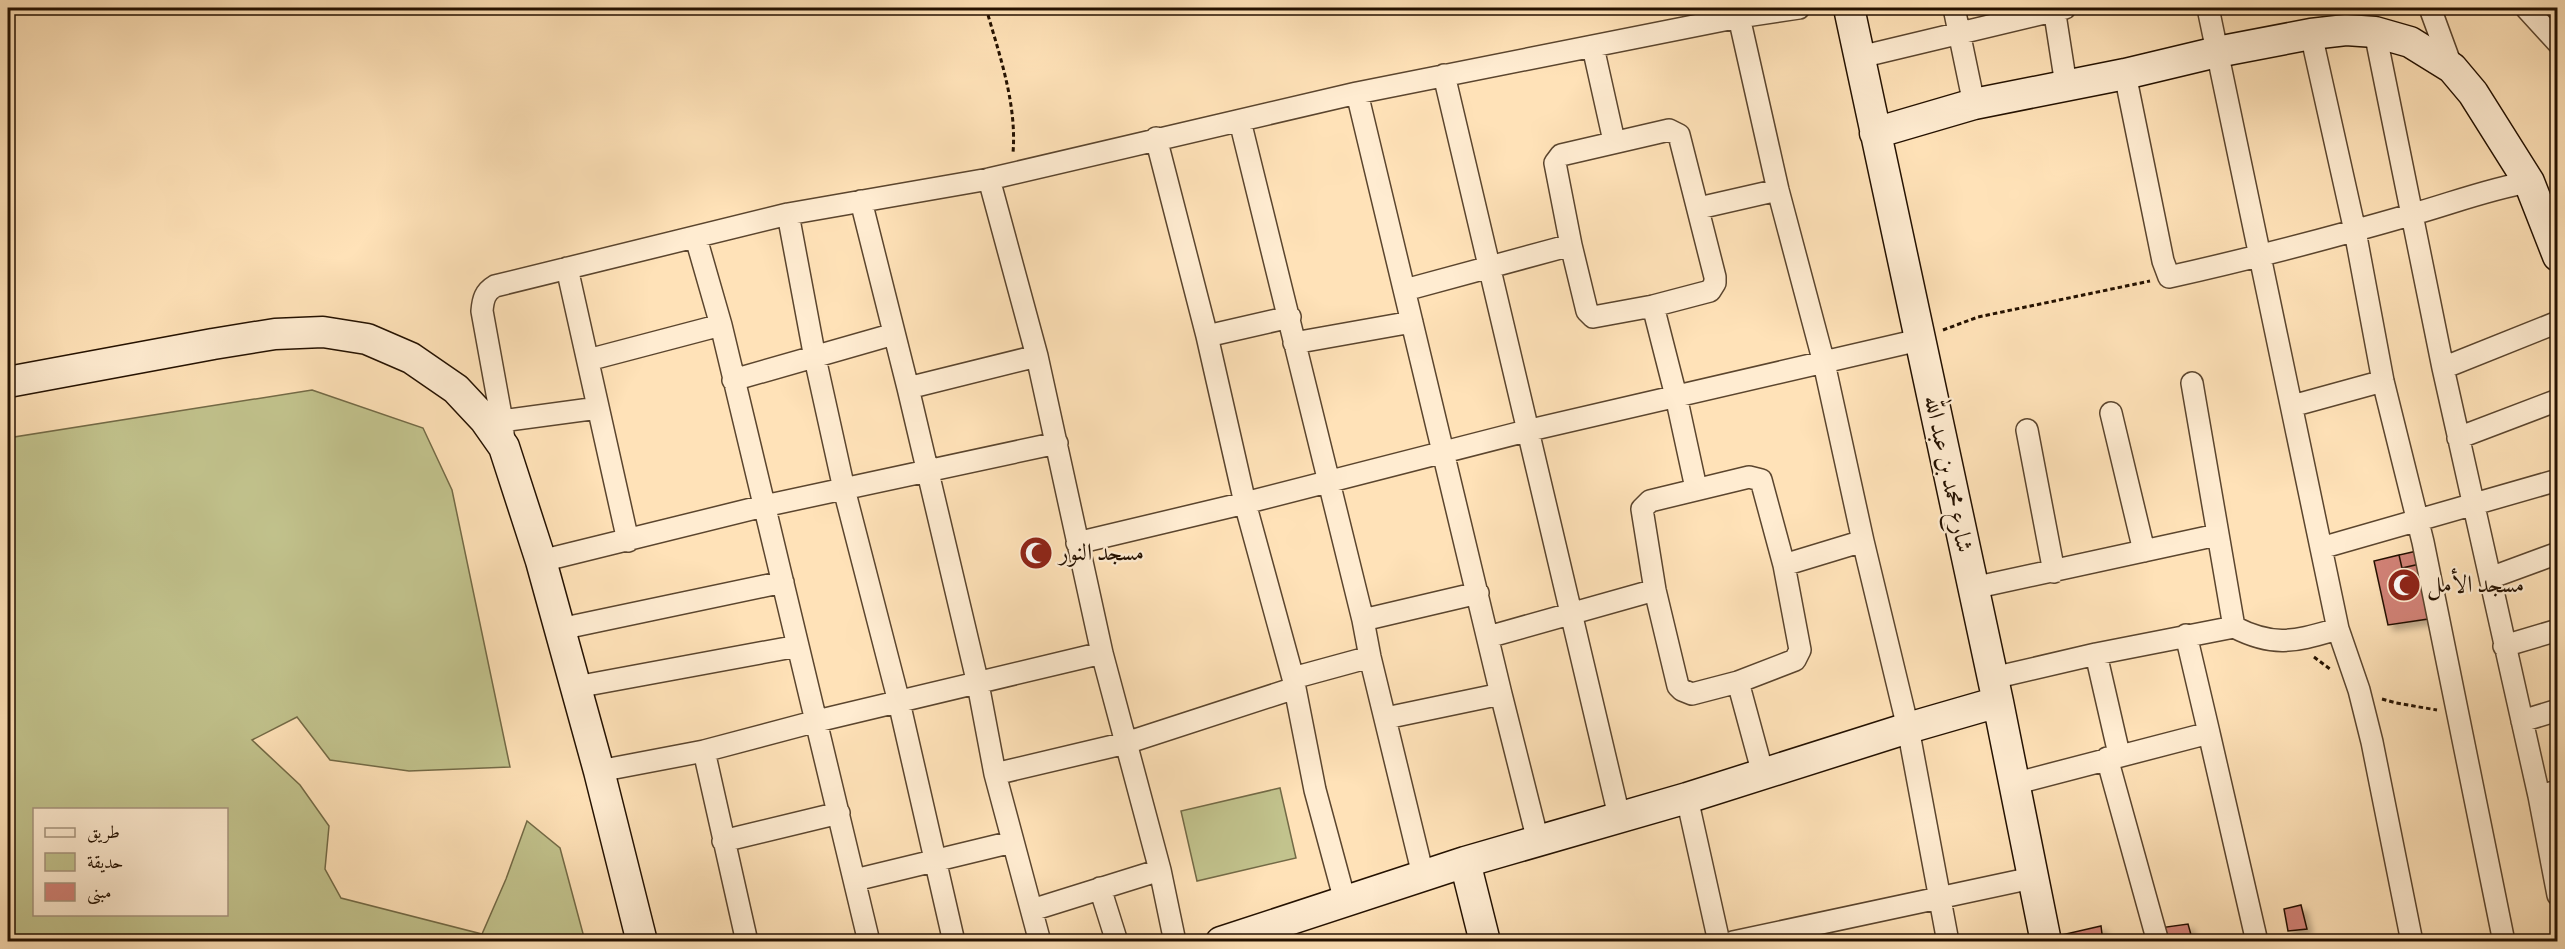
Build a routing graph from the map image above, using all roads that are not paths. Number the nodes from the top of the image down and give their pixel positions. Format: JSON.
{"nodes":[{"id":1,"x":1799,"y":8,"type":"edge"},
{"id":2,"x":1849,"y":8,"type":"edge"},
{"id":3,"x":1954,"y":8,"type":"edge"},
{"id":4,"x":2058,"y":8,"type":"edge"},
{"id":5,"x":2208,"y":8,"type":"edge"},
{"id":6,"x":2430,"y":8,"type":"edge"},
{"id":7,"x":2526,"y":8,"type":"edge"},
{"id":8,"x":1739,"y":17,"type":"junction"},
{"id":9,"x":1959,"y":31,"type":"junction"},
{"id":10,"x":2375,"y":32,"type":"junction"},
{"id":11,"x":2311,"y":34,"type":"junction"},
{"id":12,"x":2558,"y":43,"type":"edge"},
{"id":13,"x":1593,"y":46,"type":"junction"},
{"id":14,"x":2217,"y":52,"type":"junction"},
{"id":15,"x":1860,"y":57,"type":"junction"},
{"id":16,"x":2452,"y":68,"type":"junction"},
{"id":17,"x":2125,"y":74,"type":"junction"},
{"id":18,"x":1444,"y":75,"type":"junction"},
{"id":19,"x":2066,"y":85,"type":"junction"},
{"id":20,"x":1357,"y":93,"type":"junction"},
{"id":21,"x":1974,"y":104,"type":"junction"},
{"id":22,"x":1240,"y":121,"type":"junction"},
{"id":23,"x":1875,"y":133,"type":"junction"},
{"id":24,"x":1156,"y":138,"type":"junction"},
{"id":25,"x":1614,"y":141,"type":"junction"},
{"id":26,"x":989,"y":179,"type":"junction"},
{"id":27,"x":2529,"y":182,"type":"junction"},
{"id":28,"x":1778,"y":190,"type":"junction"},
{"id":29,"x":861,"y":201,"type":"junction"},
{"id":30,"x":1699,"y":207,"type":"junction"},
{"id":31,"x":788,"y":214,"type":"junction"},
{"id":32,"x":2413,"y":214,"type":"junction"},
{"id":33,"x":2355,"y":231,"type":"junction"},
{"id":34,"x":696,"y":238,"type":"junction"},
{"id":35,"x":1571,"y":245,"type":"junction"},
{"id":36,"x":2260,"y":256,"type":"junction"},
{"id":37,"x":2558,"y":256,"type":"edge"},
{"id":38,"x":1488,"y":267,"type":"junction"},
{"id":39,"x":567,"y":268,"type":"junction"},
{"id":40,"x":1405,"y":290,"type":"junction"},
{"id":41,"x":1653,"y":306,"type":"junction"},
{"id":42,"x":1290,"y":317,"type":"junction"},
{"id":43,"x":1412,"y":322,"type":"junction"},
{"id":44,"x":2558,"y":322,"type":"edge"},
{"id":45,"x":721,"y":325,"type":"junction"},
{"id":46,"x":894,"y":334,"type":"junction"},
{"id":47,"x":1207,"y":336,"type":"junction"},
{"id":48,"x":1919,"y":340,"type":"junction"},
{"id":49,"x":1294,"y":343,"type":"junction"},
{"id":50,"x":1037,"y":356,"type":"junction"},
{"id":51,"x":815,"y":358,"type":"junction"},
{"id":52,"x":588,"y":360,"type":"junction"},
{"id":53,"x":1824,"y":363,"type":"junction"},
{"id":54,"x":2443,"y":368,"type":"junction"},
{"id":55,"x":733,"y":380,"type":"junction"},
{"id":56,"x":2383,"y":381,"type":"junction"},
{"id":57,"x":8,"y":382,"type":"edge"},
{"id":58,"x":2192,"y":383,"type":"dead end"},
{"id":59,"x":908,"y":388,"type":"junction"},
{"id":60,"x":1676,"y":396,"type":"junction"},
{"id":61,"x":2558,"y":400,"type":"edge"},
{"id":62,"x":2292,"y":406,"type":"junction"},
{"id":63,"x":598,"y":408,"type":"junction"},
{"id":64,"x":2111,"y":413,"type":"dead end"},
{"id":65,"x":2026,"y":430,"type":"dead end"},
{"id":66,"x":1526,"y":431,"type":"junction"},
{"id":67,"x":503,"y":434,"type":"junction"},
{"id":68,"x":2458,"y":438,"type":"junction"},
{"id":69,"x":1057,"y":443,"type":"junction"},
{"id":70,"x":1444,"y":453,"type":"junction"},
{"id":71,"x":926,"y":469,"type":"junction"},
{"id":72,"x":2558,"y":480,"type":"edge"},
{"id":73,"x":1329,"y":481,"type":"junction"},
{"id":74,"x":1696,"y":488,"type":"junction"},
{"id":75,"x":844,"y":489,"type":"junction"},
{"id":76,"x":1245,"y":503,"type":"junction"},
{"id":77,"x":2473,"y":504,"type":"junction"},
{"id":78,"x":764,"y":506,"type":"junction"},
{"id":79,"x":2418,"y":520,"type":"junction"},
{"id":80,"x":2217,"y":535,"type":"junction"},
{"id":81,"x":628,"y":541,"type":"junction"},
{"id":82,"x":1863,"y":541,"type":"junction"},
{"id":83,"x":1077,"y":543,"type":"junction"},
{"id":84,"x":2321,"y":548,"type":"junction"},
{"id":85,"x":2144,"y":551,"type":"junction"},
{"id":86,"x":2558,"y":553,"type":"edge"},
{"id":87,"x":541,"y":561,"type":"junction"},
{"id":88,"x":1784,"y":565,"type":"junction"},
{"id":89,"x":2054,"y":572,"type":"junction"},
{"id":90,"x":2490,"y":578,"type":"junction"},
{"id":91,"x":783,"y":582,"type":"junction"},
{"id":92,"x":1973,"y":588,"type":"junction"},
{"id":93,"x":1656,"y":590,"type":"junction"},
{"id":94,"x":1478,"y":593,"type":"junction"},
{"id":95,"x":1570,"y":614,"type":"junction"},
{"id":96,"x":1363,"y":620,"type":"junction"},
{"id":97,"x":2234,"y":627,"type":"junction"},
{"id":98,"x":560,"y":629,"type":"junction"},
{"id":99,"x":2337,"y":629,"type":"junction"},
{"id":100,"x":2558,"y":630,"type":"edge"},
{"id":101,"x":2186,"y":635,"type":"junction"},
{"id":102,"x":1488,"y":637,"type":"junction"},
{"id":103,"x":798,"y":646,"type":"junction"},
{"id":104,"x":2504,"y":646,"type":"junction"},
{"id":105,"x":1102,"y":653,"type":"junction"},
{"id":106,"x":2096,"y":654,"type":"junction"},
{"id":107,"x":1370,"y":657,"type":"junction"},
{"id":108,"x":1738,"y":682,"type":"junction"},
{"id":109,"x":1294,"y":683,"type":"junction"},
{"id":110,"x":978,"y":684,"type":"junction"},
{"id":111,"x":576,"y":687,"type":"junction"},
{"id":112,"x":1996,"y":690,"type":"junction"},
{"id":113,"x":1501,"y":694,"type":"junction"},
{"id":114,"x":899,"y":702,"type":"junction"},
{"id":115,"x":2558,"y":710,"type":"edge"},
{"id":116,"x":1386,"y":718,"type":"junction"},
{"id":117,"x":817,"y":721,"type":"junction"},
{"id":118,"x":2522,"y":721,"type":"junction"},
{"id":119,"x":1908,"y":728,"type":"junction"},
{"id":120,"x":2209,"y":732,"type":"junction"},
{"id":121,"x":1126,"y":743,"type":"junction"},
{"id":122,"x":704,"y":751,"type":"junction"},
{"id":123,"x":2113,"y":756,"type":"junction"},
{"id":124,"x":599,"y":771,"type":"junction"},
{"id":125,"x":995,"y":774,"type":"junction"},
{"id":126,"x":1762,"y":774,"type":"junction"},
{"id":127,"x":2013,"y":784,"type":"junction"},
{"id":128,"x":2548,"y":794,"type":"edge"},
{"id":129,"x":1688,"y":798,"type":"junction"},
{"id":130,"x":839,"y":813,"type":"junction"},
{"id":131,"x":1619,"y":816,"type":"junction"},
{"id":132,"x":1538,"y":841,"type":"junction"},
{"id":133,"x":723,"y":842,"type":"junction"},
{"id":134,"x":1012,"y":842,"type":"junction"},
{"id":135,"x":936,"y":861,"type":"junction"},
{"id":136,"x":1465,"y":862,"type":"junction"},
{"id":137,"x":1160,"y":870,"type":"junction"},
{"id":138,"x":2555,"y":871,"type":"edge"},
{"id":139,"x":1424,"y":875,"type":"junction"},
{"id":140,"x":2032,"y":878,"type":"junction"},
{"id":141,"x":855,"y":880,"type":"junction"},
{"id":142,"x":1100,"y":888,"type":"junction"},
{"id":143,"x":2558,"y":895,"type":"edge"},
{"id":144,"x":1939,"y":897,"type":"junction"},
{"id":145,"x":1345,"y":901,"type":"junction"},
{"id":146,"x":1032,"y":910,"type":"junction"},
{"id":147,"x":642,"y":942,"type":"edge"},
{"id":148,"x":747,"y":942,"type":"edge"},
{"id":149,"x":869,"y":942,"type":"edge"},
{"id":150,"x":954,"y":942,"type":"edge"},
{"id":151,"x":1040,"y":942,"type":"edge"},
{"id":152,"x":1117,"y":942,"type":"edge"},
{"id":153,"x":1175,"y":942,"type":"edge"},
{"id":154,"x":1221,"y":942,"type":"edge"},
{"id":155,"x":1485,"y":942,"type":"edge"},
{"id":156,"x":1719,"y":942,"type":"edge"},
{"id":157,"x":1733,"y":942,"type":"edge"},
{"id":158,"x":1948,"y":942,"type":"edge"},
{"id":159,"x":2046,"y":942,"type":"edge"},
{"id":160,"x":2158,"y":942,"type":"edge"},
{"id":161,"x":2257,"y":942,"type":"edge"},
{"id":162,"x":2412,"y":942,"type":"edge"},
{"id":163,"x":2504,"y":942,"type":"edge"}],
"edges":[{"from":1,"to":8,"type":"street"},
{"from":2,"to":15,"type":"street","name":"شارع محمد بن عبد الله"},
{"from":3,"to":9,"type":"street"},
{"from":4,"to":9,"type":"street"},
{"from":4,"to":19,"type":"street"},
{"from":5,"to":14,"type":"street"},
{"from":6,"to":16,"type":"street"},
{"from":7,"to":12,"type":"street"},
{"from":8,"to":13,"type":"street"},
{"from":8,"to":28,"type":"street"},
{"from":9,"to":15,"type":"street"},
{"from":9,"to":21,"type":"street"},
{"from":10,"to":11,"type":"street"},
{"from":10,"to":16,"type":"street"},
{"from":10,"to":32,"type":"street"},
{"from":11,"to":14,"type":"street"},
{"from":11,"to":33,"type":"street"},
{"from":13,"to":18,"type":"street"},
{"from":13,"to":25,"type":"street"},
{"from":14,"to":17,"type":"street"},
{"from":14,"to":36,"type":"street"},
{"from":15,"to":23,"type":"street","name":"شارع محمد بن عبد الله"},
{"from":16,"to":27,"type":"street"},
{"from":17,"to":19,"type":"street"},
{"from":17,"to":36,"type":"street"},
{"from":18,"to":20,"type":"street"},
{"from":18,"to":38,"type":"street"},
{"from":19,"to":21,"type":"street"},
{"from":20,"to":22,"type":"street"},
{"from":20,"to":40,"type":"street"},
{"from":21,"to":23,"type":"street"},
{"from":22,"to":24,"type":"street"},
{"from":22,"to":42,"type":"street"},
{"from":23,"to":48,"type":"street","name":"شارع محمد بن عبد الله"},
{"from":24,"to":26,"type":"street"},
{"from":24,"to":47,"type":"street"},
{"from":25,"to":30,"type":"street"},
{"from":25,"to":35,"type":"street"},
{"from":26,"to":29,"type":"street"},
{"from":26,"to":50,"type":"street"},
{"from":27,"to":32,"type":"street"},
{"from":27,"to":37,"type":"street"},
{"from":28,"to":30,"type":"street"},
{"from":28,"to":53,"type":"street"},
{"from":29,"to":31,"type":"street"},
{"from":29,"to":46,"type":"street"},
{"from":30,"to":41,"type":"street"},
{"from":31,"to":34,"type":"street"},
{"from":31,"to":51,"type":"street"},
{"from":32,"to":33,"type":"street"},
{"from":32,"to":54,"type":"street"},
{"from":33,"to":36,"type":"street"},
{"from":33,"to":56,"type":"street"},
{"from":34,"to":39,"type":"street"},
{"from":34,"to":45,"type":"street"},
{"from":35,"to":38,"type":"street"},
{"from":35,"to":41,"type":"street"},
{"from":36,"to":62,"type":"street"},
{"from":38,"to":40,"type":"street"},
{"from":38,"to":66,"type":"street"},
{"from":39,"to":52,"type":"street"},
{"from":39,"to":67,"type":"street"},
{"from":40,"to":43,"type":"street"},
{"from":41,"to":60,"type":"street"},
{"from":42,"to":47,"type":"street"},
{"from":42,"to":49,"type":"street"},
{"from":43,"to":49,"type":"street"},
{"from":43,"to":70,"type":"street"},
{"from":44,"to":54,"type":"street"},
{"from":45,"to":52,"type":"street"},
{"from":45,"to":55,"type":"street"},
{"from":46,"to":51,"type":"street"},
{"from":46,"to":59,"type":"street"},
{"from":47,"to":76,"type":"street"},
{"from":48,"to":53,"type":"street"},
{"from":48,"to":92,"type":"street","name":"شارع محمد بن عبد الله"},
{"from":49,"to":73,"type":"street"},
{"from":50,"to":59,"type":"street"},
{"from":50,"to":69,"type":"street"},
{"from":51,"to":55,"type":"street"},
{"from":51,"to":75,"type":"street"},
{"from":52,"to":63,"type":"street"},
{"from":53,"to":60,"type":"street"},
{"from":53,"to":82,"type":"street"},
{"from":54,"to":68,"type":"street"},
{"from":55,"to":78,"type":"street"},
{"from":56,"to":62,"type":"street"},
{"from":56,"to":79,"type":"street"},
{"from":57,"to":67,"type":"street"},
{"from":58,"to":80,"type":"street"},
{"from":59,"to":71,"type":"street"},
{"from":60,"to":66,"type":"street"},
{"from":60,"to":74,"type":"street"},
{"from":61,"to":68,"type":"street"},
{"from":62,"to":84,"type":"street"},
{"from":63,"to":67,"type":"street"},
{"from":63,"to":81,"type":"street"},
{"from":64,"to":85,"type":"street"},
{"from":65,"to":89,"type":"street"},
{"from":66,"to":70,"type":"street"},
{"from":66,"to":95,"type":"street"},
{"from":67,"to":87,"type":"street"},
{"from":68,"to":77,"type":"street"},
{"from":69,"to":71,"type":"street"},
{"from":69,"to":83,"type":"street"},
{"from":70,"to":73,"type":"street"},
{"from":70,"to":94,"type":"street"},
{"from":71,"to":75,"type":"street"},
{"from":71,"to":110,"type":"street"},
{"from":72,"to":77,"type":"street"},
{"from":73,"to":76,"type":"street"},
{"from":73,"to":96,"type":"street"},
{"from":74,"to":88,"type":"street"},
{"from":74,"to":93,"type":"street"},
{"from":75,"to":78,"type":"street"},
{"from":75,"to":114,"type":"street"},
{"from":76,"to":83,"type":"street"},
{"from":76,"to":109,"type":"street"},
{"from":77,"to":79,"type":"street"},
{"from":77,"to":90,"type":"street"},
{"from":78,"to":81,"type":"street"},
{"from":78,"to":91,"type":"street"},
{"from":79,"to":84,"type":"street"},
{"from":79,"to":163,"type":"street"},
{"from":80,"to":85,"type":"street"},
{"from":80,"to":97,"type":"street"},
{"from":81,"to":87,"type":"street"},
{"from":82,"to":88,"type":"street"},
{"from":82,"to":119,"type":"street"},
{"from":83,"to":105,"type":"street"},
{"from":84,"to":99,"type":"street"},
{"from":85,"to":89,"type":"street"},
{"from":86,"to":90,"type":"street"},
{"from":87,"to":98,"type":"street"},
{"from":88,"to":108,"type":"street"},
{"from":89,"to":92,"type":"street"},
{"from":90,"to":104,"type":"street"},
{"from":91,"to":98,"type":"street"},
{"from":91,"to":103,"type":"street"},
{"from":92,"to":112,"type":"street","name":"شارع محمد بن عبد الله"},
{"from":93,"to":95,"type":"street"},
{"from":93,"to":108,"type":"street"},
{"from":94,"to":96,"type":"street"},
{"from":94,"to":102,"type":"street"},
{"from":95,"to":102,"type":"street"},
{"from":95,"to":131,"type":"street"},
{"from":96,"to":107,"type":"street"},
{"from":97,"to":99,"type":"street"},
{"from":97,"to":101,"type":"street"},
{"from":98,"to":111,"type":"street"},
{"from":99,"to":162,"type":"street"},
{"from":100,"to":104,"type":"street"},
{"from":101,"to":106,"type":"street"},
{"from":101,"to":120,"type":"street"},
{"from":102,"to":113,"type":"street"},
{"from":103,"to":111,"type":"street"},
{"from":103,"to":117,"type":"street"},
{"from":104,"to":118,"type":"street"},
{"from":105,"to":110,"type":"street"},
{"from":105,"to":121,"type":"street"},
{"from":106,"to":112,"type":"street"},
{"from":106,"to":123,"type":"street"},
{"from":107,"to":109,"type":"street"},
{"from":107,"to":116,"type":"street"},
{"from":108,"to":126,"type":"street"},
{"from":109,"to":121,"type":"street"},
{"from":109,"to":145,"type":"street"},
{"from":110,"to":114,"type":"street"},
{"from":110,"to":125,"type":"street"},
{"from":111,"to":124,"type":"street"},
{"from":112,"to":119,"type":"street"},
{"from":112,"to":127,"type":"street","name":"شارع محمد بن عبد الله"},
{"from":113,"to":116,"type":"street"},
{"from":113,"to":132,"type":"street"},
{"from":114,"to":117,"type":"street"},
{"from":114,"to":135,"type":"street"},
{"from":115,"to":118,"type":"street"},
{"from":116,"to":139,"type":"street"},
{"from":117,"to":122,"type":"street"},
{"from":117,"to":130,"type":"street"},
{"from":118,"to":128,"type":"street"},
{"from":119,"to":126,"type":"street"},
{"from":119,"to":144,"type":"street"},
{"from":120,"to":123,"type":"street"},
{"from":120,"to":161,"type":"street"},
{"from":121,"to":125,"type":"street"},
{"from":121,"to":137,"type":"street"},
{"from":122,"to":124,"type":"street"},
{"from":122,"to":133,"type":"street"},
{"from":123,"to":127,"type":"street"},
{"from":123,"to":160,"type":"street"},
{"from":124,"to":147,"type":"street"},
{"from":125,"to":134,"type":"street"},
{"from":126,"to":129,"type":"street"},
{"from":127,"to":140,"type":"street","name":"شارع محمد بن عبد الله"},
{"from":128,"to":138,"type":"street"},
{"from":129,"to":131,"type":"street"},
{"from":129,"to":156,"type":"street"},
{"from":130,"to":133,"type":"street"},
{"from":130,"to":141,"type":"street"},
{"from":131,"to":132,"type":"street"},
{"from":132,"to":136,"type":"street"},
{"from":133,"to":148,"type":"street"},
{"from":134,"to":135,"type":"street"},
{"from":134,"to":146,"type":"street"},
{"from":135,"to":141,"type":"street"},
{"from":135,"to":150,"type":"street"},
{"from":136,"to":139,"type":"street"},
{"from":136,"to":155,"type":"street"},
{"from":137,"to":142,"type":"street"},
{"from":137,"to":153,"type":"street"},
{"from":138,"to":143,"type":"street"},
{"from":139,"to":145,"type":"street"},
{"from":140,"to":144,"type":"street"},
{"from":140,"to":159,"type":"street","name":"شارع محمد بن عبد الله"},
{"from":141,"to":149,"type":"street"},
{"from":142,"to":146,"type":"street"},
{"from":142,"to":152,"type":"street"},
{"from":144,"to":157,"type":"street"},
{"from":144,"to":158,"type":"street"},
{"from":145,"to":154,"type":"street"},
{"from":146,"to":151,"type":"street"}]}
